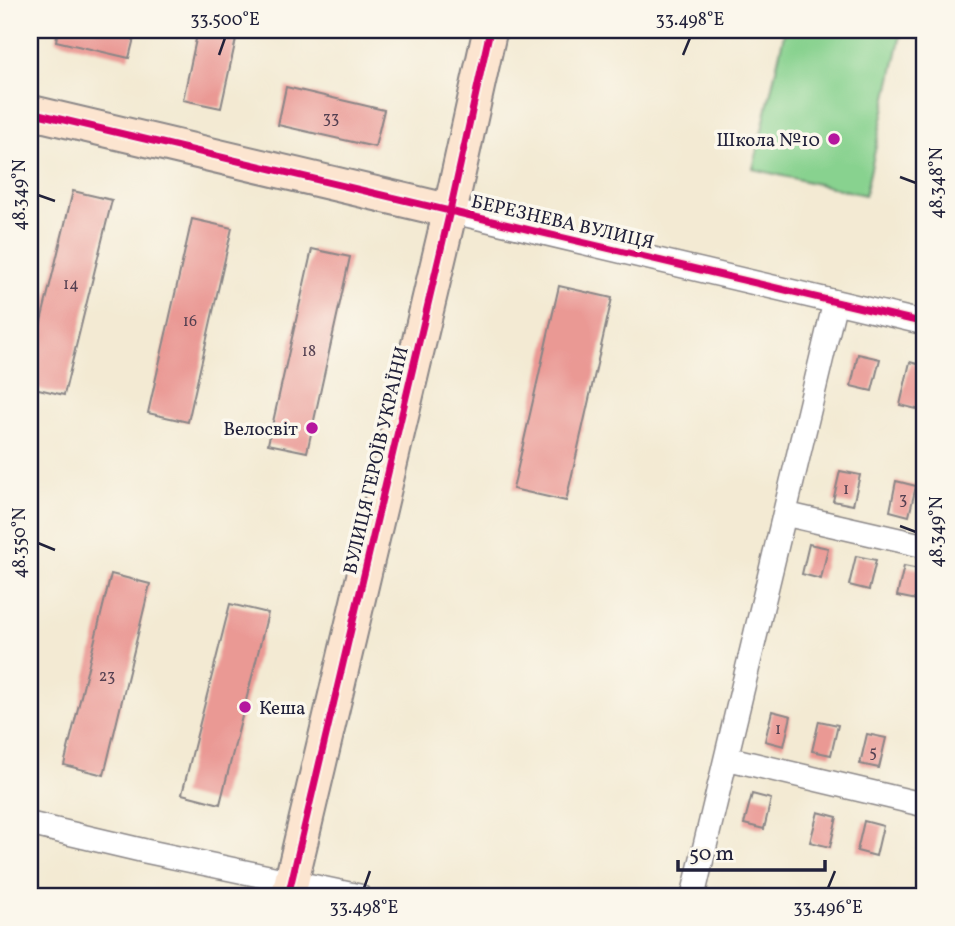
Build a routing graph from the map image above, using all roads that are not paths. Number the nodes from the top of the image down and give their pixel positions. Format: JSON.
{"nodes":[{"id":1,"x":490,"y":30,"type":"edge"},
{"id":2,"x":30,"y":112,"type":"edge"},
{"id":3,"x":450,"y":211,"type":"junction"},
{"id":4,"x":835,"y":302,"type":"junction"},
{"id":5,"x":925,"y":323,"type":"edge"},
{"id":6,"x":785,"y":513,"type":"junction"},
{"id":7,"x":925,"y":546,"type":"edge"},
{"id":8,"x":726,"y":758,"type":"junction"},
{"id":9,"x":925,"y":805,"type":"edge"},
{"id":10,"x":30,"y":824,"type":"edge"},
{"id":11,"x":290,"y":889,"type":"edge"},
{"id":12,"x":359,"y":896,"type":"edge"},
{"id":13,"x":693,"y":896,"type":"edge"}],
"edges":[{"from":1,"to":3,"type":"street","name":"ВУЛИЦЯ ГЕРОЇВ УКРАЇНИ"},
{"from":2,"to":3,"type":"street","name":"БЕРЕЗНЕВА ВУЛИЦЯ"},
{"from":3,"to":4,"type":"street","name":"БЕРЕЗНЕВА ВУЛИЦЯ"},
{"from":3,"to":11,"type":"street","name":"ВУЛИЦЯ ГЕРОЇВ УКРАЇНИ"},
{"from":4,"to":5,"type":"street","name":"БЕРЕЗНЕВА ВУЛИЦЯ"},
{"from":4,"to":6,"type":"street"},
{"from":6,"to":7,"type":"street"},
{"from":6,"to":8,"type":"street"},
{"from":8,"to":9,"type":"street"},
{"from":8,"to":13,"type":"street"},
{"from":10,"to":11,"type":"street"},
{"from":11,"to":12,"type":"street"}]}
